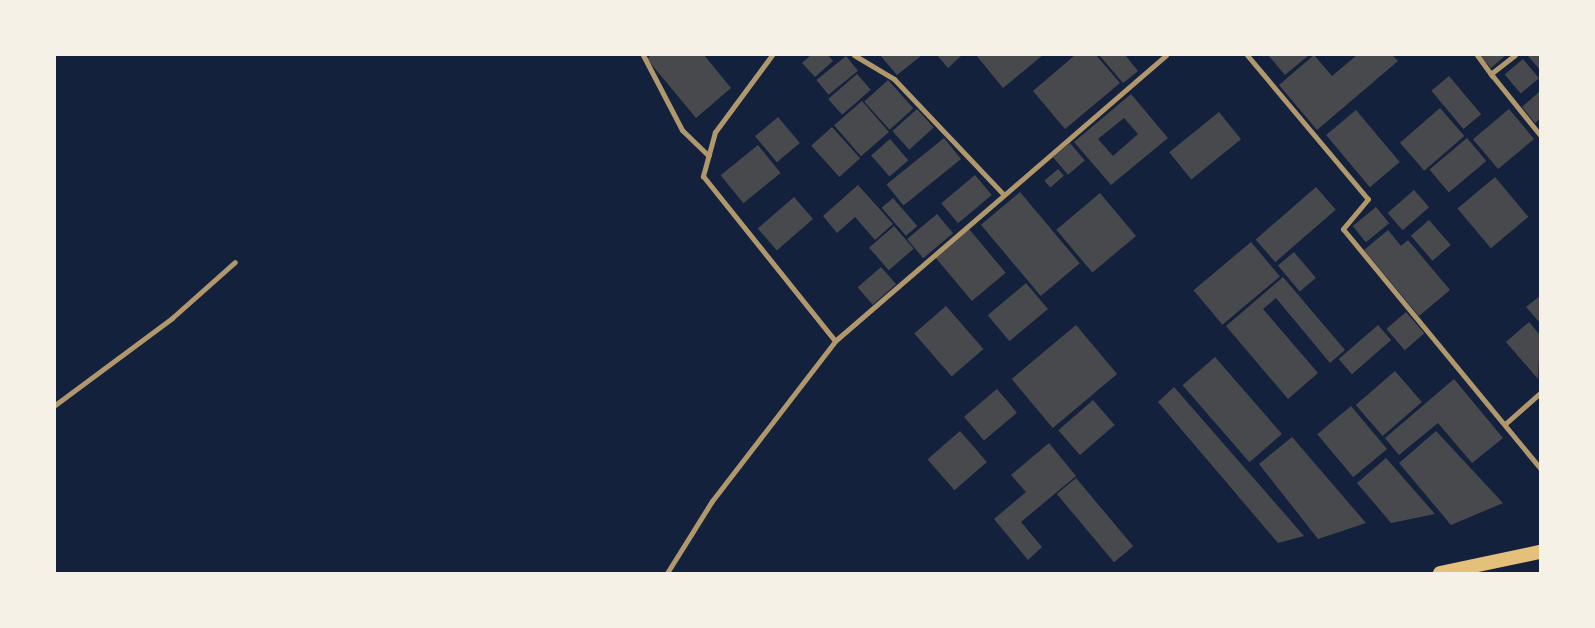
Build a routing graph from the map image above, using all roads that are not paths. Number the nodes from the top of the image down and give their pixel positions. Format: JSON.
{"nodes":[{"id":1,"x":643,"y":55,"type":"edge"},
{"id":2,"x":772,"y":55,"type":"edge"},
{"id":3,"x":854,"y":55,"type":"edge"},
{"id":4,"x":1166,"y":55,"type":"edge"},
{"id":5,"x":1248,"y":55,"type":"edge"},
{"id":6,"x":1477,"y":55,"type":"edge"},
{"id":7,"x":1515,"y":55,"type":"edge"},
{"id":8,"x":1491,"y":74,"type":"junction"},
{"id":9,"x":1540,"y":136,"type":"edge"},
{"id":10,"x":709,"y":156,"type":"junction"},
{"id":11,"x":1002,"y":193,"type":"junction"},
{"id":12,"x":235,"y":262,"type":"dead end"},
{"id":13,"x":835,"y":341,"type":"junction"},
{"id":14,"x":1540,"y":393,"type":"edge"},
{"id":15,"x":55,"y":405,"type":"edge"},
{"id":16,"x":1505,"y":424,"type":"junction"},
{"id":17,"x":1540,"y":468,"type":"edge"},
{"id":18,"x":1540,"y":552,"type":"edge"},
{"id":19,"x":667,"y":573,"type":"edge"},
{"id":20,"x":1440,"y":573,"type":"edge"}],
"edges":[{"from":1,"to":10,"type":"street"},
{"from":2,"to":10,"type":"street"},
{"from":3,"to":11,"type":"street"},
{"from":4,"to":11,"type":"street"},
{"from":5,"to":16,"type":"street"},
{"from":6,"to":8,"type":"street"},
{"from":7,"to":8,"type":"street"},
{"from":8,"to":9,"type":"street"},
{"from":10,"to":13,"type":"street"},
{"from":11,"to":13,"type":"street"},
{"from":12,"to":15,"type":"street"},
{"from":13,"to":19,"type":"street"},
{"from":14,"to":16,"type":"street"},
{"from":16,"to":17,"type":"street"},
{"from":18,"to":20,"type":"highway"}]}
